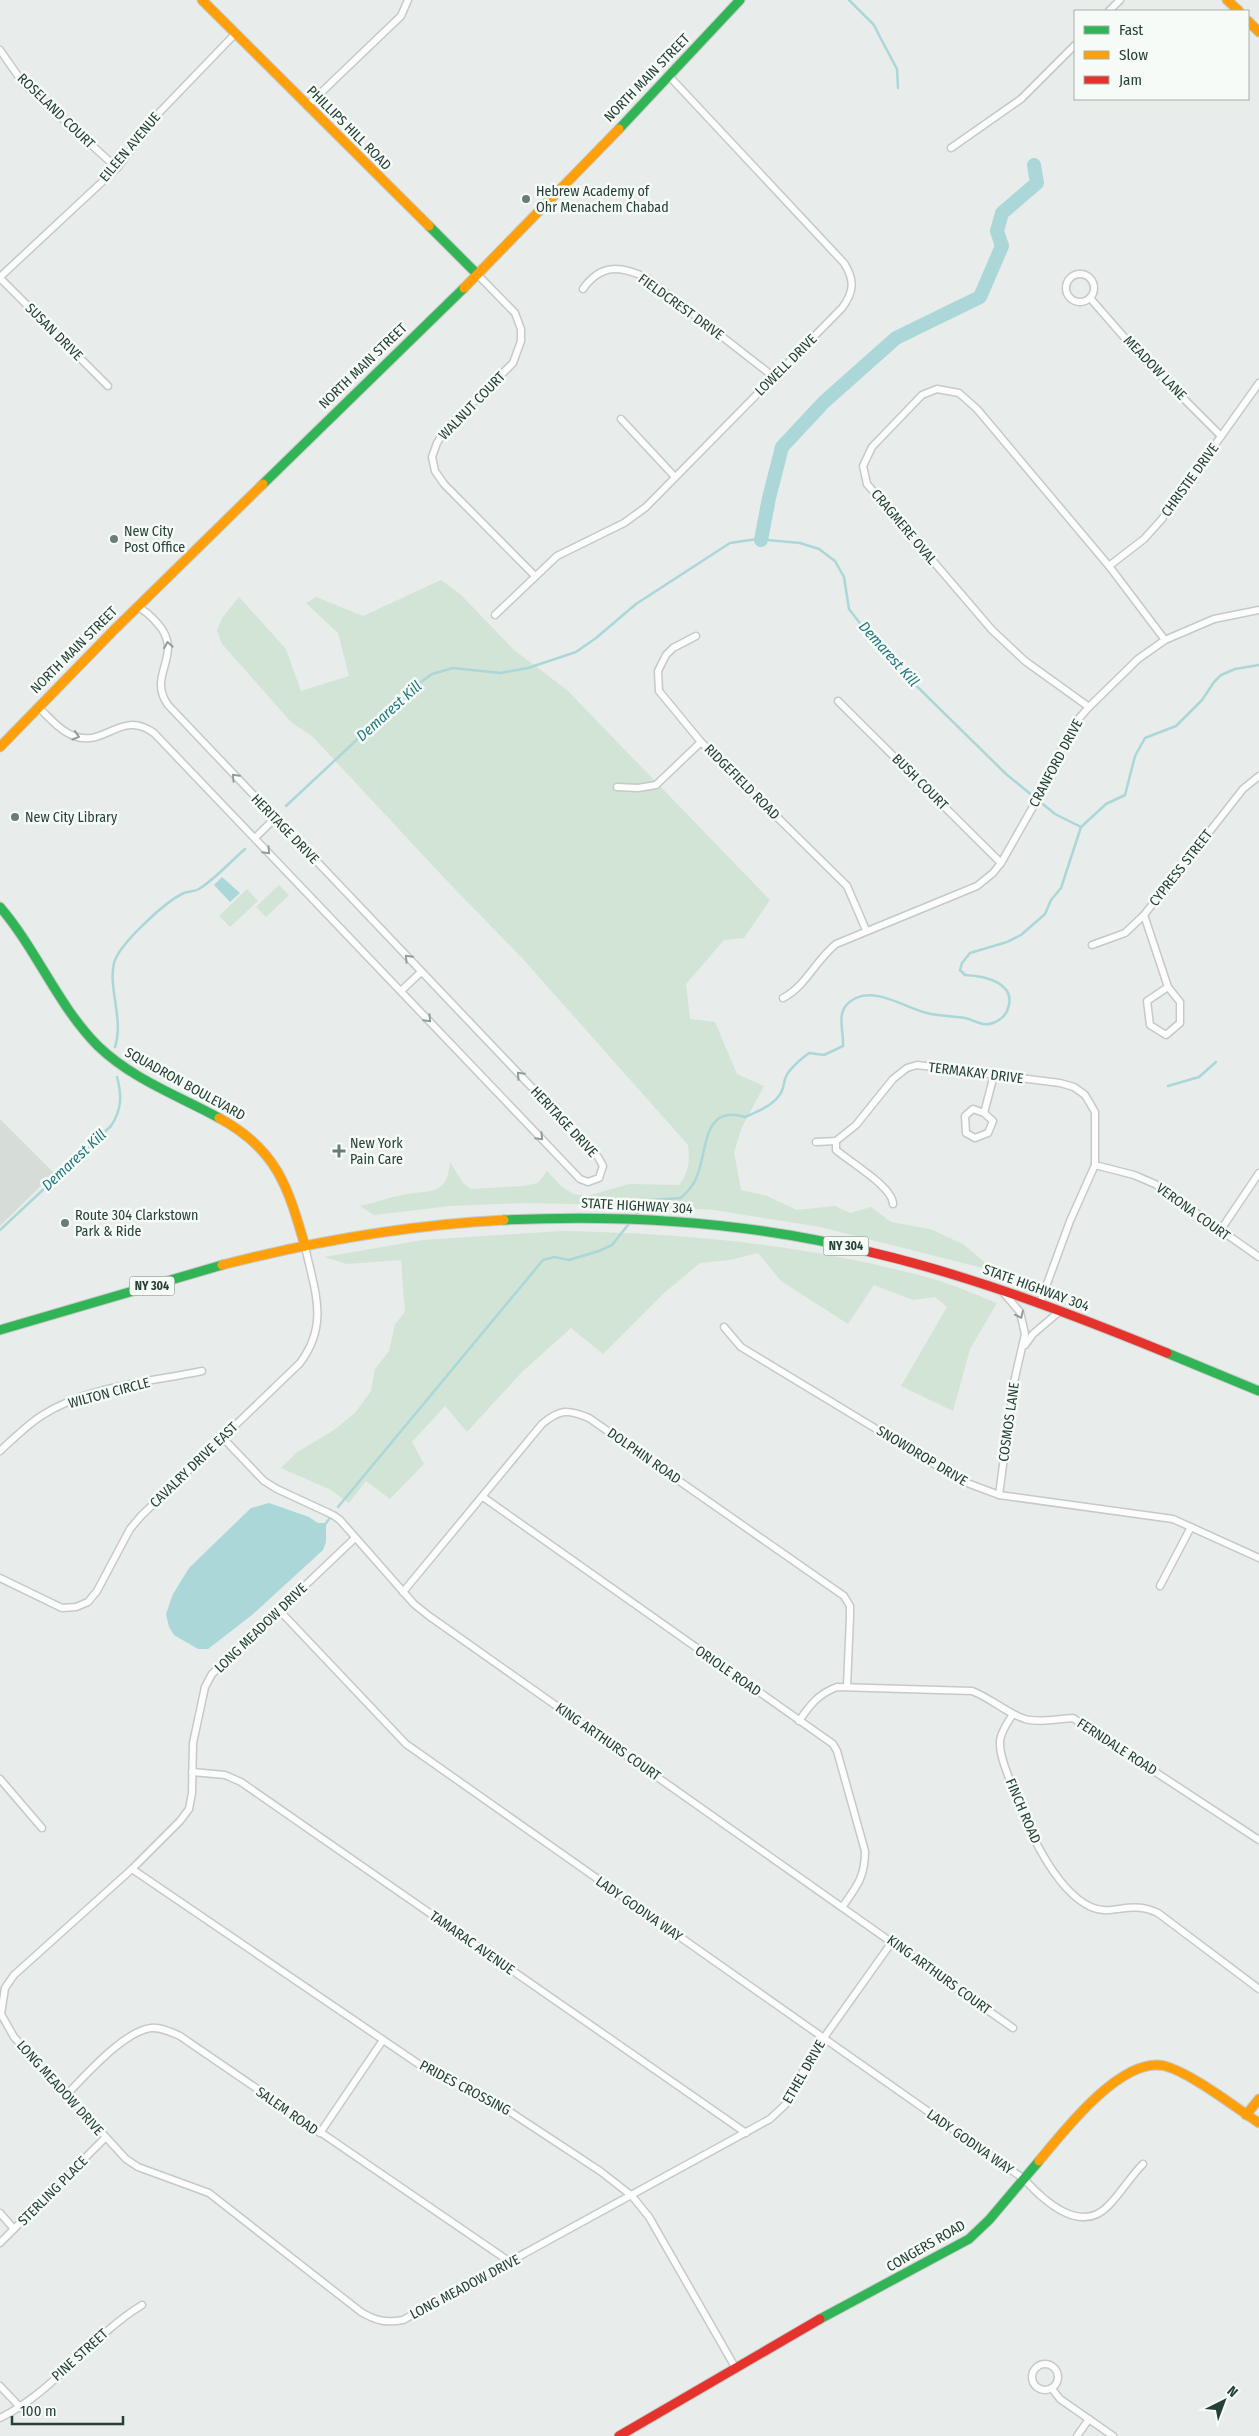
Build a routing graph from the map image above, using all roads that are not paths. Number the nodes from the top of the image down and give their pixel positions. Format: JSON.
{"nodes":[{"id":1,"x":408,"y":0,"type":"edge"},
{"id":2,"x":740,"y":0,"type":"edge"},
{"id":3,"x":1120,"y":0,"type":"edge"},
{"id":4,"x":1227,"y":0,"type":"edge"},
{"id":5,"x":205,"y":1,"type":"edge"},
{"id":6,"x":1110,"y":10,"type":"edge"},
{"id":7,"x":1237,"y":10,"type":"edge"},
{"id":8,"x":1249,"y":21,"type":"edge"},
{"id":9,"x":1259,"y":32,"type":"edge"},
{"id":10,"x":235,"y":34,"type":"junction"},
{"id":11,"x":1074,"y":46,"type":"edge"},
{"id":12,"x":0,"y":50,"type":"edge"},
{"id":13,"x":669,"y":76,"type":"junction"},
{"id":14,"x":306,"y":106,"type":"junction"},
{"id":15,"x":951,"y":148,"type":"dead end"},
{"id":16,"x":117,"y":168,"type":"junction"},
{"id":17,"x":478,"y":274,"type":"junction"},
{"id":18,"x":0,"y":278,"type":"edge"},
{"id":19,"x":584,"y":289,"type":"dead end"},
{"id":20,"x":1090,"y":298,"type":"junction"},
{"id":21,"x":774,"y":377,"type":"junction"},
{"id":22,"x":1259,"y":383,"type":"edge"},
{"id":23,"x":108,"y":386,"type":"dead end"},
{"id":24,"x":621,"y":419,"type":"dead end"},
{"id":25,"x":1221,"y":436,"type":"junction"},
{"id":26,"x":675,"y":477,"type":"junction"},
{"id":27,"x":1109,"y":566,"type":"junction"},
{"id":28,"x":535,"y":576,"type":"junction"},
{"id":29,"x":137,"y":607,"type":"junction"},
{"id":30,"x":1259,"y":610,"type":"edge"},
{"id":31,"x":495,"y":615,"type":"dead end"},
{"id":32,"x":696,"y":636,"type":"dead end"},
{"id":33,"x":1165,"y":640,"type":"junction"},
{"id":34,"x":838,"y":701,"type":"dead end"},
{"id":35,"x":1089,"y":706,"type":"junction"},
{"id":36,"x":38,"y":707,"type":"junction"},
{"id":37,"x":702,"y":742,"type":"junction"},
{"id":38,"x":0,"y":747,"type":"edge"},
{"id":39,"x":1259,"y":776,"type":"edge"},
{"id":40,"x":617,"y":787,"type":"dead end"},
{"id":41,"x":275,"y":818,"type":"junction"},
{"id":42,"x":255,"y":838,"type":"junction"},
{"id":43,"x":1001,"y":863,"type":"junction"},
{"id":44,"x":0,"y":907,"type":"edge"},
{"id":45,"x":1144,"y":916,"type":"junction"},
{"id":46,"x":866,"y":930,"type":"junction"},
{"id":47,"x":1092,"y":945,"type":"dead end"},
{"id":48,"x":421,"y":972,"type":"junction"},
{"id":49,"x":1168,"y":988,"type":"junction"},
{"id":50,"x":401,"y":991,"type":"junction"},
{"id":51,"x":783,"y":998,"type":"dead end"},
{"id":52,"x":994,"y":1075,"type":"junction"},
{"id":53,"x":984,"y":1113,"type":"junction"},
{"id":54,"x":836,"y":1141,"type":"junction"},
{"id":55,"x":816,"y":1142,"type":"dead end"},
{"id":56,"x":1095,"y":1165,"type":"junction"},
{"id":57,"x":1259,"y":1173,"type":"edge"},
{"id":58,"x":893,"y":1204,"type":"dead end"},
{"id":59,"x":1220,"y":1231,"type":"junction"},
{"id":60,"x":305,"y":1246,"type":"junction"},
{"id":61,"x":1259,"y":1257,"type":"edge"},
{"id":62,"x":997,"y":1287,"type":"junction"},
{"id":63,"x":1040,"y":1303,"type":"junction"},
{"id":64,"x":1060,"y":1311,"type":"junction"},
{"id":65,"x":724,"y":1327,"type":"dead end"},
{"id":66,"x":0,"y":1330,"type":"edge"},
{"id":67,"x":1022,"y":1351,"type":"junction"},
{"id":68,"x":202,"y":1372,"type":"dead end"},
{"id":69,"x":1259,"y":1391,"type":"edge"},
{"id":70,"x":223,"y":1438,"type":"junction"},
{"id":71,"x":0,"y":1451,"type":"edge"},
{"id":72,"x":999,"y":1495,"type":"junction"},
{"id":73,"x":483,"y":1497,"type":"junction"},
{"id":74,"x":1191,"y":1527,"type":"junction"},
{"id":75,"x":355,"y":1538,"type":"junction"},
{"id":76,"x":1259,"y":1558,"type":"edge"},
{"id":77,"x":0,"y":1578,"type":"edge"},
{"id":78,"x":1160,"y":1586,"type":"dead end"},
{"id":79,"x":403,"y":1592,"type":"junction"},
{"id":80,"x":279,"y":1610,"type":"junction"},
{"id":81,"x":847,"y":1686,"type":"junction"},
{"id":82,"x":1013,"y":1714,"type":"junction"},
{"id":83,"x":799,"y":1721,"type":"junction"},
{"id":84,"x":192,"y":1772,"type":"junction"},
{"id":85,"x":0,"y":1779,"type":"edge"},
{"id":86,"x":42,"y":1828,"type":"dead end"},
{"id":87,"x":1259,"y":1840,"type":"edge"},
{"id":88,"x":132,"y":1869,"type":"junction"},
{"id":89,"x":843,"y":1906,"type":"junction"},
{"id":90,"x":892,"y":1942,"type":"junction"},
{"id":91,"x":1259,"y":1989,"type":"edge"},
{"id":92,"x":1012,"y":2028,"type":"dead end"},
{"id":93,"x":823,"y":2038,"type":"junction"},
{"id":94,"x":383,"y":2040,"type":"junction"},
{"id":95,"x":67,"y":2094,"type":"junction"},
{"id":96,"x":1259,"y":2099,"type":"edge"},
{"id":97,"x":1246,"y":2115,"type":"junction"},
{"id":98,"x":1259,"y":2123,"type":"edge"},
{"id":99,"x":320,"y":2133,"type":"junction"},
{"id":100,"x":746,"y":2133,"type":"junction"},
{"id":101,"x":105,"y":2138,"type":"junction"},
{"id":102,"x":1143,"y":2164,"type":"dead end"},
{"id":103,"x":1024,"y":2179,"type":"junction"},
{"id":104,"x":632,"y":2196,"type":"junction"},
{"id":105,"x":0,"y":2213,"type":"edge"},
{"id":106,"x":14,"y":2229,"type":"junction"},
{"id":107,"x":0,"y":2243,"type":"edge"},
{"id":108,"x":510,"y":2262,"type":"junction"},
{"id":109,"x":142,"y":2305,"type":"dead end"},
{"id":110,"x":735,"y":2367,"type":"junction"},
{"id":111,"x":0,"y":2386,"type":"edge"},
{"id":112,"x":1053,"y":2390,"type":"junction"},
{"id":113,"x":20,"y":2408,"type":"junction"},
{"id":114,"x":0,"y":2418,"type":"edge"},
{"id":115,"x":1089,"y":2419,"type":"junction"},
{"id":116,"x":619,"y":2436,"type":"edge"},
{"id":117,"x":1077,"y":2436,"type":"edge"},
{"id":118,"x":1113,"y":2436,"type":"edge"}],
"edges":[{"from":1,"to":14,"type":"street"},
{"from":2,"to":13,"type":"street","name":"NORTH MAIN STREET"},
{"from":3,"to":6,"type":"street"},
{"from":4,"to":7,"type":"street"},
{"from":5,"to":10,"type":"street","name":"PHILLIPS HILL ROAD"},
{"from":8,"to":9,"type":"street"},
{"from":10,"to":14,"type":"street","name":"PHILLIPS HILL ROAD"},
{"from":10,"to":16,"type":"street","name":"EILEEN AVENUE"},
{"from":11,"to":15,"type":"street"},
{"from":12,"to":16,"type":"street","name":"ROSELAND COURT"},
{"from":13,"to":17,"type":"street","name":"NORTH MAIN STREET"},
{"from":13,"to":21,"type":"street","name":"LOWELL DRIVE"},
{"from":14,"to":17,"type":"street","name":"PHILLIPS HILL ROAD"},
{"from":16,"to":18,"type":"street","name":"EILEEN AVENUE"},
{"from":17,"to":28,"type":"street","name":"WALNUT COURT"},
{"from":17,"to":29,"type":"street","name":"NORTH MAIN STREET"},
{"from":18,"to":23,"type":"street","name":"SUSAN DRIVE"},
{"from":19,"to":21,"type":"street","name":"FIELDCREST DRIVE"},
{"from":20,"to":20,"type":"street"},
{"from":20,"to":25,"type":"street","name":"MEADOW LANE"},
{"from":21,"to":26,"type":"street","name":"LOWELL DRIVE"},
{"from":22,"to":25,"type":"street","name":"CHRISTIE DRIVE"},
{"from":24,"to":26,"type":"street"},
{"from":25,"to":27,"type":"street","name":"CHRISTIE DRIVE"},
{"from":26,"to":28,"type":"street","name":"LOWELL DRIVE"},
{"from":27,"to":33,"type":"street","name":"CRAGMERE OVAL"},
{"from":27,"to":35,"type":"street","name":"CRAGMERE OVAL"},
{"from":28,"to":31,"type":"street","name":"LOWELL DRIVE"},
{"from":29,"to":36,"type":"street","name":"NORTH MAIN STREET"},
{"from":41,"to":29,"type":"street","name":"HERITAGE DRIVE","one_way":true},
{"from":30,"to":33,"type":"street","name":"CRANFORD DRIVE"},
{"from":32,"to":37,"type":"street","name":"RIDGEFIELD ROAD"},
{"from":33,"to":35,"type":"street","name":"CRANFORD DRIVE"},
{"from":34,"to":43,"type":"street","name":"BUSH COURT"},
{"from":35,"to":43,"type":"street","name":"CRANFORD DRIVE"},
{"from":36,"to":38,"type":"street","name":"NORTH MAIN STREET"},
{"from":36,"to":42,"type":"street","name":"HERITAGE DRIVE","one_way":true},
{"from":37,"to":40,"type":"street"},
{"from":37,"to":46,"type":"street","name":"RIDGEFIELD ROAD"},
{"from":39,"to":45,"type":"street","name":"CYPRESS STREET"},
{"from":41,"to":42,"type":"street"},
{"from":48,"to":41,"type":"street","name":"HERITAGE DRIVE","one_way":true},
{"from":42,"to":50,"type":"street","name":"HERITAGE DRIVE","one_way":true},
{"from":43,"to":46,"type":"street","name":"CRANFORD DRIVE"},
{"from":44,"to":60,"type":"street","name":"SQUADRON BOULEVARD"},
{"from":45,"to":47,"type":"street","name":"CYPRESS STREET"},
{"from":45,"to":49,"type":"street"},
{"from":46,"to":51,"type":"street","name":"CRANFORD DRIVE"},
{"from":48,"to":50,"type":"street"},
{"from":50,"to":48,"type":"street","name":"HERITAGE DRIVE","one_way":true},
{"from":49,"to":49,"type":"street"},
{"from":52,"to":53,"type":"street"},
{"from":52,"to":54,"type":"street","name":"TERMAKAY DRIVE"},
{"from":52,"to":56,"type":"street","name":"TERMAKAY DRIVE"},
{"from":53,"to":53,"type":"street"},
{"from":54,"to":55,"type":"street"},
{"from":54,"to":58,"type":"street"},
{"from":56,"to":59,"type":"street","name":"VERONA COURT"},
{"from":56,"to":63,"type":"street"},
{"from":57,"to":59,"type":"street"},
{"from":59,"to":61,"type":"street","name":"VERONA COURT"},
{"from":60,"to":62,"type":"street","name":"STATE HIGHWAY 304","number":"NY 304"},
{"from":60,"to":66,"type":"street","name":"STATE HIGHWAY 304","number":"NY 304"},
{"from":60,"to":70,"type":"street","name":"CAVALRY DRIVE EAST"},
{"from":62,"to":63,"type":"street","name":"STATE HIGHWAY 304","number":"NY 304"},
{"from":62,"to":67,"type":"street","name":"COSMOS LANE","one_way":true},
{"from":63,"to":64,"type":"street","name":"STATE HIGHWAY 304","number":"NY 304"},
{"from":64,"to":67,"type":"street","name":"COSMOS LANE"},
{"from":64,"to":69,"type":"street","name":"STATE HIGHWAY 304","number":"NY 304"},
{"from":65,"to":72,"type":"street","name":"SNOWDROP DRIVE"},
{"from":67,"to":72,"type":"street","name":"COSMOS LANE"},
{"from":68,"to":71,"type":"street","name":"WILTON CIRCLE"},
{"from":70,"to":75,"type":"street","name":"KING ARTHURS COURT"},
{"from":70,"to":77,"type":"street","name":"CAVALRY DRIVE EAST"},
{"from":72,"to":74,"type":"street","name":"SNOWDROP DRIVE"},
{"from":73,"to":79,"type":"street","name":"DOLPHIN ROAD"},
{"from":73,"to":81,"type":"street","name":"DOLPHIN ROAD"},
{"from":73,"to":83,"type":"street","name":"ORIOLE ROAD"},
{"from":74,"to":76,"type":"street","name":"SNOWDROP DRIVE"},
{"from":74,"to":78,"type":"street"},
{"from":75,"to":79,"type":"street","name":"KING ARTHURS COURT"},
{"from":75,"to":80,"type":"street","name":"LONG MEADOW DRIVE"},
{"from":79,"to":89,"type":"street","name":"KING ARTHURS COURT"},
{"from":80,"to":84,"type":"street","name":"LONG MEADOW DRIVE"},
{"from":80,"to":93,"type":"street","name":"LADY GODIVA WAY"},
{"from":81,"to":82,"type":"street","name":"FERNDALE ROAD"},
{"from":81,"to":83,"type":"street","name":"FERNDALE ROAD"},
{"from":82,"to":87,"type":"street","name":"FERNDALE ROAD"},
{"from":82,"to":91,"type":"street","name":"FINCH ROAD"},
{"from":83,"to":89,"type":"street","name":"ORIOLE ROAD"},
{"from":84,"to":88,"type":"street","name":"LONG MEADOW DRIVE"},
{"from":84,"to":100,"type":"street","name":"TAMARAC AVENUE"},
{"from":85,"to":86,"type":"street"},
{"from":88,"to":94,"type":"street","name":"PRIDES CROSSING"},
{"from":88,"to":95,"type":"street","name":"LONG MEADOW DRIVE"},
{"from":89,"to":90,"type":"street","name":"KING ARTHURS COURT"},
{"from":90,"to":92,"type":"street","name":"KING ARTHURS COURT"},
{"from":90,"to":93,"type":"street","name":"ETHEL DRIVE"},
{"from":93,"to":100,"type":"street","name":"ETHEL DRIVE"},
{"from":93,"to":103,"type":"street","name":"LADY GODIVA WAY"},
{"from":94,"to":99,"type":"street"},
{"from":94,"to":104,"type":"street","name":"PRIDES CROSSING"},
{"from":95,"to":99,"type":"street","name":"SALEM ROAD"},
{"from":95,"to":101,"type":"street","name":"LONG MEADOW DRIVE"},
{"from":96,"to":97,"type":"street"},
{"from":97,"to":98,"type":"street","name":"CONGERS ROAD"},
{"from":97,"to":103,"type":"street","name":"CONGERS ROAD"},
{"from":99,"to":108,"type":"street","name":"SALEM ROAD"},
{"from":100,"to":104,"type":"street","name":"ETHEL DRIVE"},
{"from":101,"to":106,"type":"street","name":"STERLING PLACE"},
{"from":101,"to":108,"type":"street","name":"LONG MEADOW DRIVE"},
{"from":102,"to":103,"type":"street","name":"LADY GODIVA WAY"},
{"from":103,"to":110,"type":"street","name":"CONGERS ROAD"},
{"from":104,"to":108,"type":"street","name":"LONG MEADOW DRIVE"},
{"from":104,"to":110,"type":"street","name":"PRIDES CROSSING"},
{"from":105,"to":106,"type":"street"},
{"from":106,"to":107,"type":"street","name":"STERLING PLACE"},
{"from":109,"to":113,"type":"street","name":"PINE STREET"},
{"from":110,"to":116,"type":"street","name":"CONGERS ROAD"},
{"from":111,"to":113,"type":"street"},
{"from":112,"to":112,"type":"street"},
{"from":112,"to":115,"type":"street"},
{"from":113,"to":114,"type":"street","name":"PINE STREET"},
{"from":115,"to":117,"type":"street"},
{"from":115,"to":118,"type":"street"}]}
